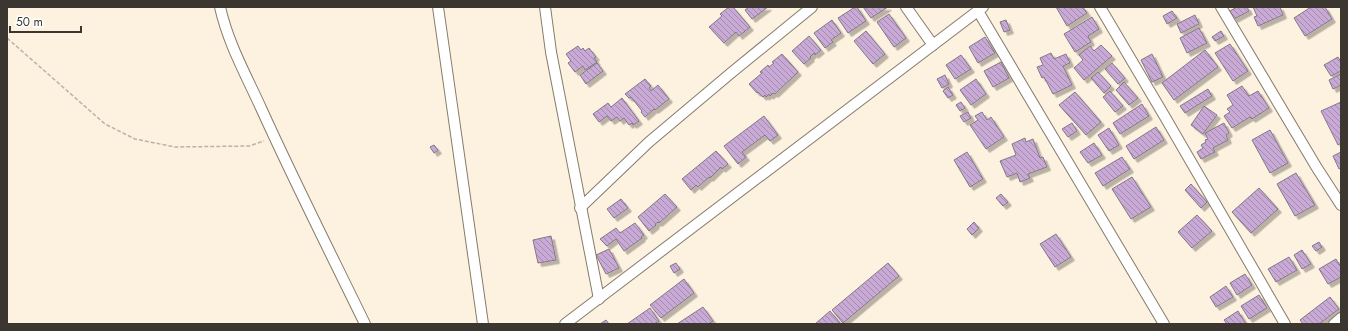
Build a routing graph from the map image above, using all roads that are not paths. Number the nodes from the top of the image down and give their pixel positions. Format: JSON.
{"nodes":[{"id":1,"x":220,"y":7,"type":"edge"},
{"id":2,"x":438,"y":7,"type":"edge"},
{"id":3,"x":545,"y":7,"type":"edge"},
{"id":4,"x":812,"y":7,"type":"edge"},
{"id":5,"x":906,"y":7,"type":"edge"},
{"id":6,"x":1100,"y":7,"type":"edge"},
{"id":7,"x":1221,"y":7,"type":"edge"},
{"id":8,"x":981,"y":9,"type":"edge"},
{"id":9,"x":933,"y":45,"type":"junction"},
{"id":10,"x":1341,"y":205,"type":"edge"},
{"id":11,"x":580,"y":208,"type":"junction"},
{"id":12,"x":599,"y":299,"type":"junction"},
{"id":13,"x":1341,"y":318,"type":"edge"},
{"id":14,"x":365,"y":324,"type":"edge"},
{"id":15,"x":482,"y":324,"type":"edge"},
{"id":16,"x":565,"y":324,"type":"edge"},
{"id":17,"x":1164,"y":324,"type":"edge"},
{"id":18,"x":1285,"y":324,"type":"edge"},
{"id":19,"x":1334,"y":324,"type":"edge"}],
"edges":[{"from":1,"to":14,"type":"street"},
{"from":2,"to":15,"type":"street"},
{"from":3,"to":11,"type":"street"},
{"from":4,"to":11,"type":"street"},
{"from":5,"to":9,"type":"street"},
{"from":6,"to":18,"type":"street"},
{"from":7,"to":10,"type":"street"},
{"from":8,"to":9,"type":"street"},
{"from":8,"to":17,"type":"street"},
{"from":9,"to":12,"type":"street"},
{"from":11,"to":12,"type":"street"},
{"from":12,"to":16,"type":"street"},
{"from":13,"to":19,"type":"street"}]}
